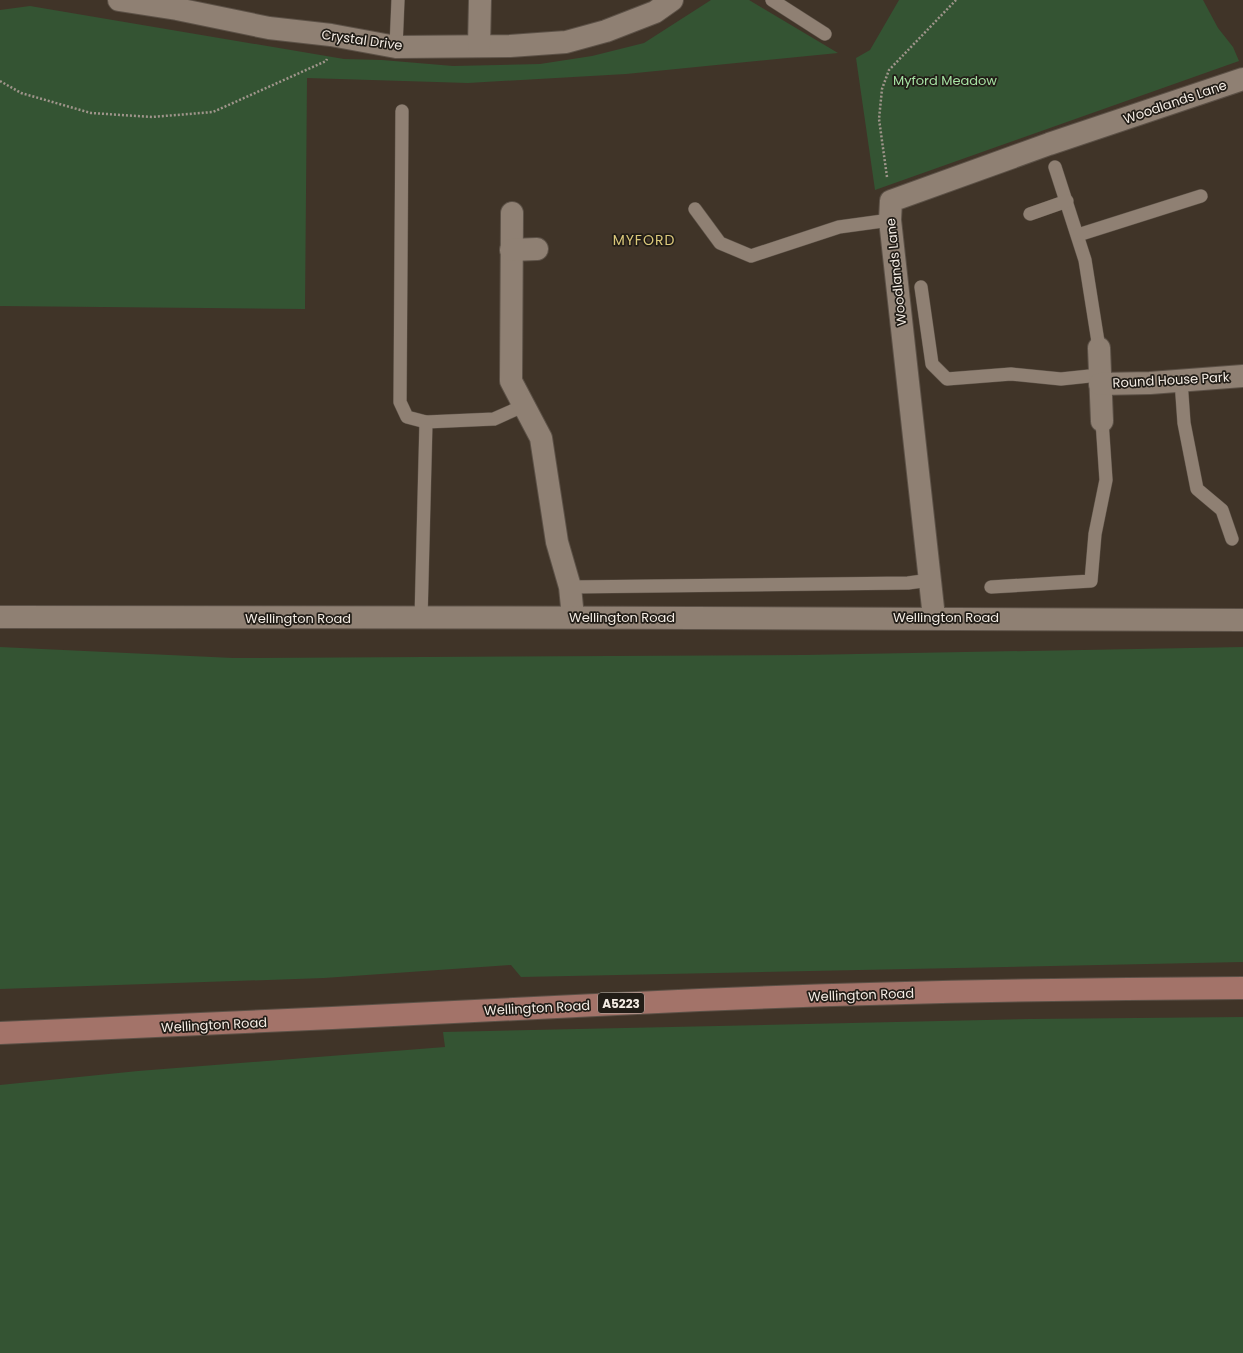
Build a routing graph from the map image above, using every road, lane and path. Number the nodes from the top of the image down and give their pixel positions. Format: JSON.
{"nodes":[{"id":1,"x":119,"y":0,"type":"edge"},
{"id":2,"x":398,"y":0,"type":"edge"},
{"id":3,"x":480,"y":0,"type":"edge"},
{"id":4,"x":672,"y":0,"type":"edge"},
{"id":5,"x":772,"y":0,"type":"edge"},
{"id":6,"x":956,"y":0,"type":"edge"},
{"id":7,"x":178,"y":4,"type":"edge"},
{"id":8,"x":825,"y":34,"type":"dead end"},
{"id":9,"x":331,"y":35,"type":"junction"},
{"id":10,"x":479,"y":46,"type":"junction"},
{"id":11,"x":396,"y":47,"type":"junction"},
{"id":12,"x":1243,"y":79,"type":"edge"},
{"id":13,"x":0,"y":81,"type":"edge"},
{"id":14,"x":402,"y":111,"type":"dead end"},
{"id":15,"x":1055,"y":167,"type":"dead end"},
{"id":16,"x":1201,"y":196,"type":"dead end"},
{"id":17,"x":1066,"y":201,"type":"junction"},
{"id":18,"x":695,"y":209,"type":"dead end"},
{"id":19,"x":890,"y":211,"type":"junction"},
{"id":20,"x":512,"y":213,"type":"dead end"},
{"id":21,"x":1030,"y":214,"type":"dead end"},
{"id":22,"x":1078,"y":236,"type":"junction"},
{"id":23,"x":537,"y":249,"type":"dead end"},
{"id":24,"x":512,"y":250,"type":"junction"},
{"id":25,"x":921,"y":287,"type":"dead end"},
{"id":26,"x":1099,"y":348,"type":"joint"},
{"id":27,"x":1243,"y":376,"type":"edge"},
{"id":28,"x":1100,"y":380,"type":"junction"},
{"id":29,"x":1181,"y":381,"type":"junction"},
{"id":30,"x":523,"y":406,"type":"junction"},
{"id":31,"x":1102,"y":421,"type":"joint"},
{"id":32,"x":426,"y":422,"type":"junction"},
{"id":33,"x":1232,"y":539,"type":"dead end"},
{"id":34,"x":930,"y":580,"type":"junction"},
{"id":35,"x":570,"y":587,"type":"junction"},
{"id":36,"x":992,"y":587,"type":"dead end"},
{"id":37,"x":0,"y":617,"type":"edge"},
{"id":38,"x":572,"y":617,"type":"junction"},
{"id":39,"x":934,"y":617,"type":"junction"},
{"id":40,"x":421,"y":619,"type":"junction"},
{"id":41,"x":1243,"y":620,"type":"edge"},
{"id":42,"x":1243,"y":988,"type":"edge"},
{"id":43,"x":0,"y":1034,"type":"edge"}],
"edges":[{"from":1,"to":7,"type":"street","name":"Crystal Drive"},
{"from":2,"to":11,"type":"lane"},
{"from":3,"to":10,"type":"street"},
{"from":4,"to":10,"type":"street","name":"Crystal Drive"},
{"from":5,"to":8,"type":"lane"},
{"from":6,"to":19,"type":"path"},
{"from":7,"to":9,"type":"street","name":"Crystal Drive"},
{"from":9,"to":11,"type":"street","name":"Crystal Drive"},
{"from":9,"to":13,"type":"path"},
{"from":10,"to":11,"type":"street","name":"Crystal Drive"},
{"from":12,"to":19,"type":"street","name":"Woodlands Lane"},
{"from":14,"to":32,"type":"lane"},
{"from":15,"to":17,"type":"lane"},
{"from":16,"to":22,"type":"lane"},
{"from":17,"to":21,"type":"lane"},
{"from":17,"to":22,"type":"lane"},
{"from":18,"to":19,"type":"lane"},
{"from":19,"to":34,"type":"street","name":"Woodlands Lane"},
{"from":20,"to":24,"type":"street"},
{"from":22,"to":26,"type":"lane"},
{"from":23,"to":24,"type":"street"},
{"from":24,"to":30,"type":"street"},
{"from":25,"to":28,"type":"lane"},
{"from":26,"to":28,"type":"street","name":"Round House Park"},
{"from":27,"to":29,"type":"street","name":"Round House Park"},
{"from":28,"to":29,"type":"street","name":"Round House Park"},
{"from":28,"to":31,"type":"street","name":"Round House Park"},
{"from":29,"to":33,"type":"lane"},
{"from":30,"to":32,"type":"lane"},
{"from":30,"to":35,"type":"street"},
{"from":31,"to":36,"type":"lane"},
{"from":32,"to":40,"type":"lane"},
{"from":34,"to":35,"type":"lane"},
{"from":34,"to":39,"type":"street","name":"Woodlands Lane"},
{"from":35,"to":38,"type":"street"},
{"from":37,"to":40,"type":"street","name":"Wellington Road"},
{"from":38,"to":39,"type":"street","name":"Wellington Road"},
{"from":38,"to":40,"type":"street","name":"Wellington Road"},
{"from":39,"to":41,"type":"street","name":"Wellington Road"},
{"from":42,"to":43,"type":"main road","name":"Wellington Road","number":"A5223"}]}
